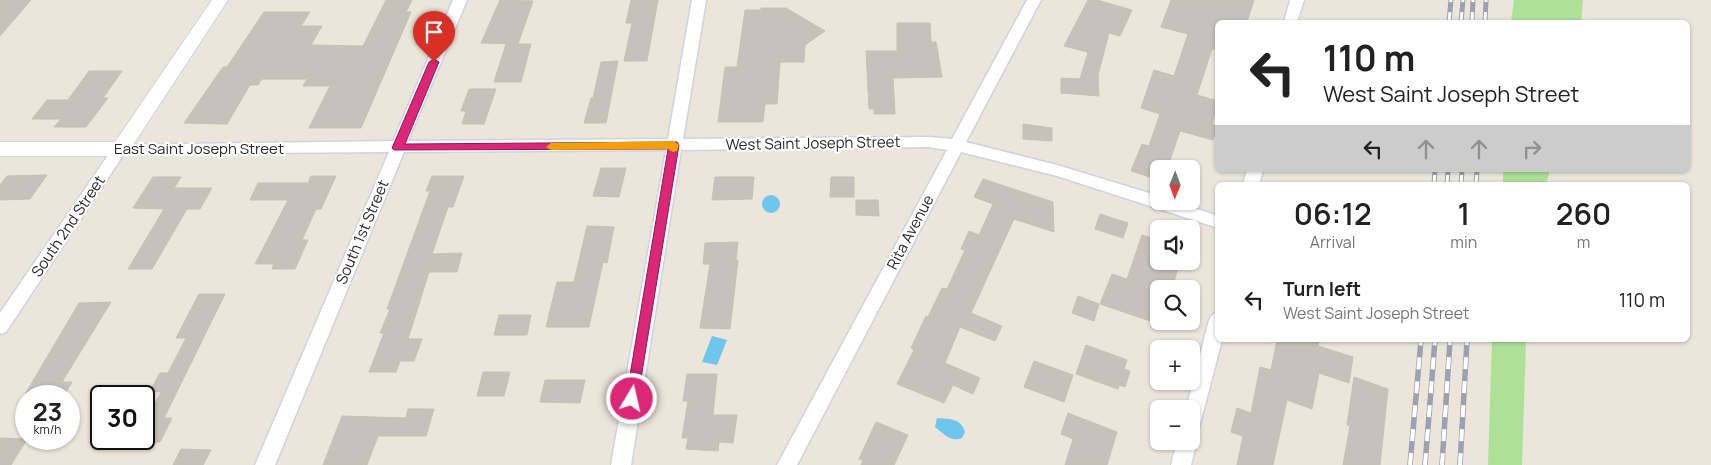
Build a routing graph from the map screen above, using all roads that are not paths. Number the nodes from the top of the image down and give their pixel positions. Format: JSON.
{"nodes":[{"id":1,"x":220,"y":0,"type":"edge"},
{"id":2,"x":460,"y":0,"type":"edge"},
{"id":3,"x":699,"y":0,"type":"edge"},
{"id":4,"x":1034,"y":0,"type":"edge"},
{"id":5,"x":1297,"y":0,"type":"edge"},
{"id":6,"x":1291,"y":20,"type":"edge"},
{"id":7,"x":956,"y":144,"type":"junction"},
{"id":8,"x":674,"y":145,"type":"junction"},
{"id":9,"x":120,"y":148,"type":"junction"},
{"id":10,"x":398,"y":148,"type":"junction"},
{"id":11,"x":0,"y":149,"type":"edge"},
{"id":12,"x":1215,"y":221,"type":"edge"},
{"id":13,"x":0,"y":327,"type":"edge"},
{"id":14,"x":1215,"y":332,"type":"edge"},
{"id":15,"x":1197,"y":400,"type":"edge"},
{"id":16,"x":1185,"y":450,"type":"edge"},
{"id":17,"x":265,"y":465,"type":"edge"},
{"id":18,"x":621,"y":465,"type":"edge"},
{"id":19,"x":787,"y":465,"type":"edge"},
{"id":20,"x":1181,"y":465,"type":"edge"}],
"edges":[{"from":1,"to":9,"type":"street","name":"South 2nd Street"},
{"from":2,"to":10,"type":"street","name":"South 1st Street"},
{"from":3,"to":8,"type":"street"},
{"from":4,"to":7,"type":"street","name":"Rita Avenue"},
{"from":5,"to":6,"type":"street"},
{"from":7,"to":8,"type":"street","name":"West Saint Joseph Street"},
{"from":7,"to":12,"type":"street","name":"West Saint Joseph Street"},
{"from":7,"to":19,"type":"street","name":"Rita Avenue"},
{"from":8,"to":10,"type":"street","name":"West Saint Joseph Street"},
{"from":8,"to":18,"type":"street"},
{"from":9,"to":10,"type":"street","name":"East Saint Joseph Street"},
{"from":9,"to":11,"type":"street","name":"East Saint Joseph Street"},
{"from":9,"to":13,"type":"street","name":"South 2nd Street"},
{"from":10,"to":17,"type":"street","name":"South 1st Street"},
{"from":14,"to":15,"type":"street"},
{"from":16,"to":20,"type":"street"}]}
